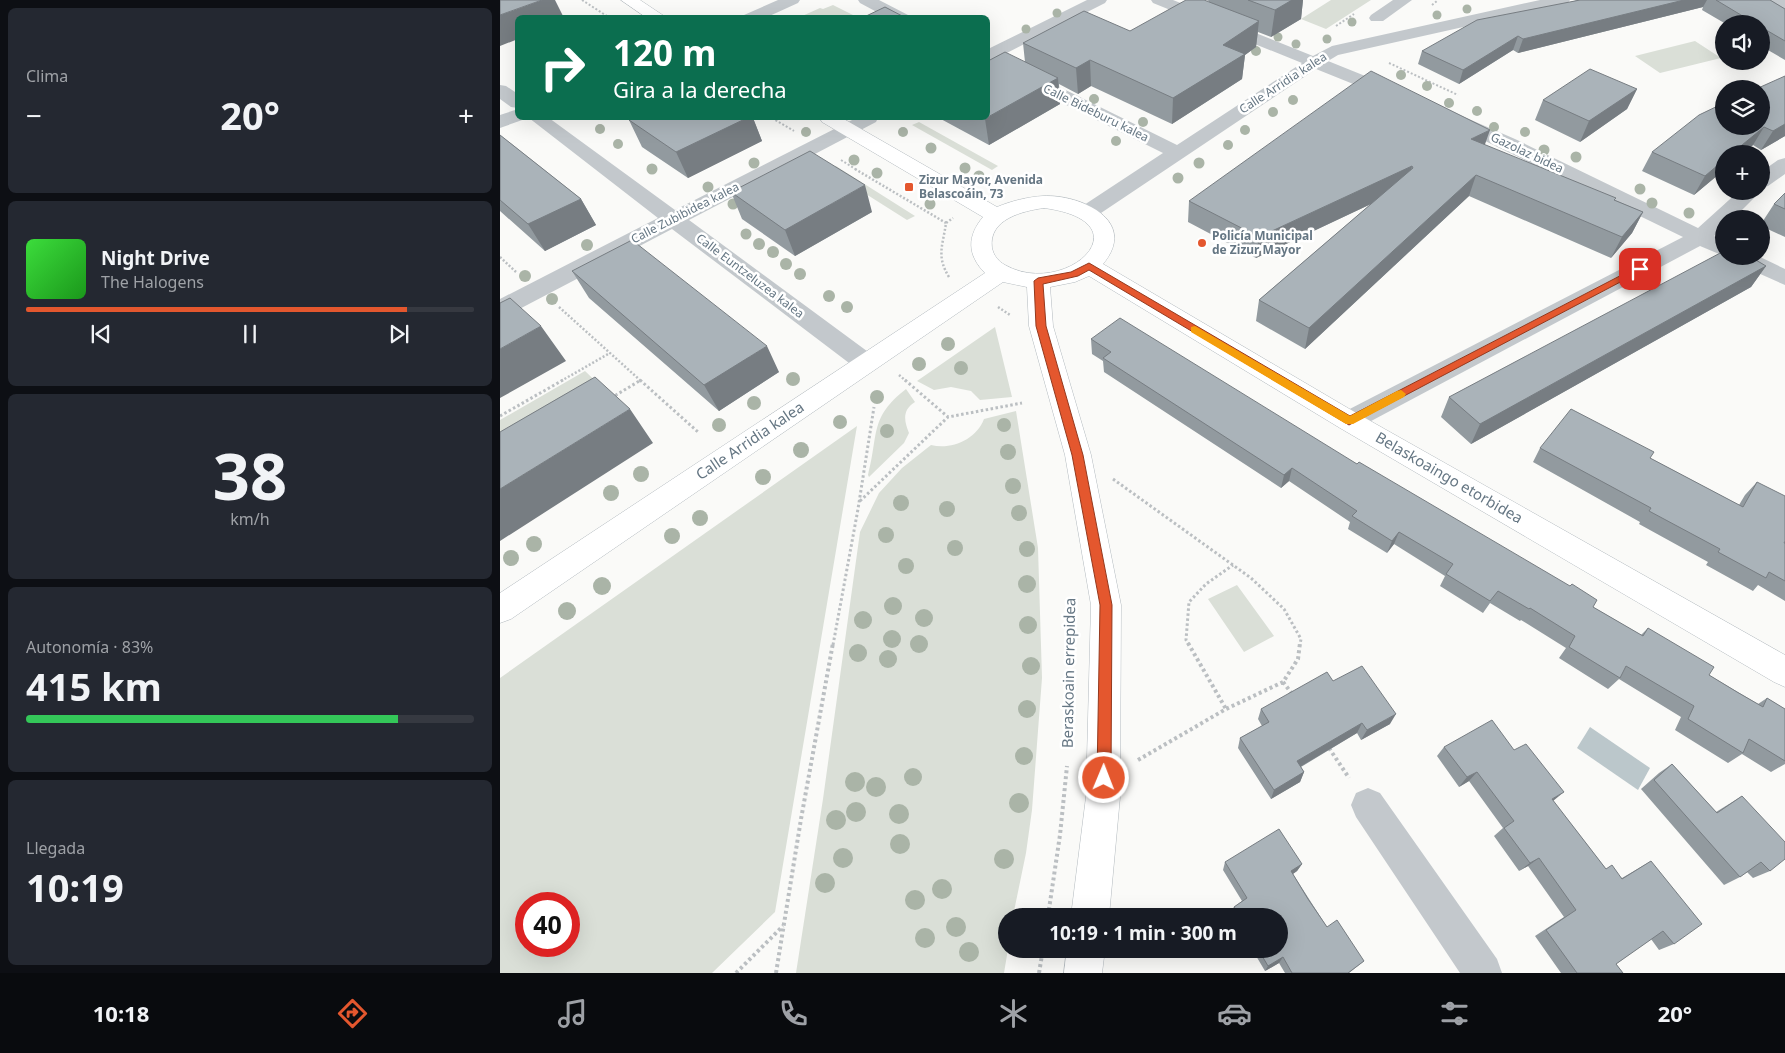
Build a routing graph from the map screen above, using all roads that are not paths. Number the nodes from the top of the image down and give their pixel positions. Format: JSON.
{"nodes":[{"id":1,"x":629,"y":0,"type":"edge"},
{"id":2,"x":792,"y":0,"type":"edge"},
{"id":3,"x":866,"y":0,"type":"edge"},
{"id":4,"x":1099,"y":0,"type":"edge"},
{"id":5,"x":1159,"y":0,"type":"edge"},
{"id":6,"x":1404,"y":0,"type":"edge"},
{"id":7,"x":1561,"y":0,"type":"edge"},
{"id":8,"x":1778,"y":0,"type":"edge"},
{"id":9,"x":1785,"y":4,"type":"edge"},
{"id":10,"x":654,"y":15,"type":"edge"},
{"id":11,"x":757,"y":15,"type":"edge"},
{"id":12,"x":896,"y":15,"type":"edge"},
{"id":13,"x":1377,"y":18,"type":"dead end"},
{"id":14,"x":990,"y":57,"type":"edge"},
{"id":15,"x":990,"y":59,"type":"edge"},
{"id":16,"x":1313,"y":62,"type":"junction"},
{"id":17,"x":500,"y":90,"type":"edge"},
{"id":18,"x":515,"y":101,"type":"edge"},
{"id":19,"x":1413,"y":102,"type":"edge"},
{"id":20,"x":1439,"y":112,"type":"edge"},
{"id":21,"x":515,"y":116,"type":"edge"},
{"id":22,"x":541,"y":120,"type":"edge"},
{"id":23,"x":833,"y":120,"type":"edge"},
{"id":24,"x":865,"y":120,"type":"edge"},
{"id":25,"x":500,"y":122,"type":"edge"},
{"id":26,"x":848,"y":128,"type":"junction"},
{"id":27,"x":1178,"y":153,"type":"junction"},
{"id":28,"x":1785,"y":164,"type":"edge"},
{"id":29,"x":1770,"y":175,"type":"edge"},
{"id":30,"x":1741,"y":200,"type":"edge"},
{"id":31,"x":1088,"y":212,"type":"junction"},
{"id":32,"x":997,"y":216,"type":"junction"},
{"id":33,"x":673,"y":219,"type":"junction"},
{"id":34,"x":1700,"y":237,"type":"junction"},
{"id":35,"x":1715,"y":244,"type":"edge"},
{"id":36,"x":1758,"y":265,"type":"edge"},
{"id":37,"x":1089,"y":266,"type":"junction"},
{"id":38,"x":1000,"y":273,"type":"junction"},
{"id":39,"x":1785,"y":278,"type":"edge"},
{"id":40,"x":1038,"y":281,"type":"junction"},
{"id":41,"x":500,"y":309,"type":"edge"},
{"id":42,"x":871,"y":360,"type":"junction"},
{"id":43,"x":1349,"y":421,"type":"junction"},
{"id":44,"x":500,"y":610,"type":"edge"},
{"id":45,"x":1785,"y":672,"type":"edge"},
{"id":46,"x":1361,"y":795,"type":"road end"},
{"id":47,"x":1091,"y":908,"type":"edge"},
{"id":48,"x":1085,"y":958,"type":"edge"},
{"id":49,"x":1083,"y":973,"type":"edge"},
{"id":50,"x":1483,"y":973,"type":"edge"}],
"edges":[{"from":1,"to":10,"type":"street"},
{"from":2,"to":11,"type":"street"},
{"from":3,"to":12,"type":"street"},
{"from":4,"to":14,"type":"street"},
{"from":5,"to":16,"type":"street"},
{"from":6,"to":13,"type":"street"},
{"from":7,"to":16,"type":"street","name":"Calle Arridia kalea"},
{"from":8,"to":9,"type":"street"},
{"from":15,"to":27,"type":"street","name":"Calle Bideburu kalea"},
{"from":16,"to":19,"type":"street"},
{"from":16,"to":27,"type":"street","name":"Calle Arridia kalea"},
{"from":17,"to":18,"type":"street"},
{"from":20,"to":34,"type":"street","name":"Gazolaz bidea"},
{"from":21,"to":25,"type":"street"},
{"from":22,"to":33,"type":"street","name":"Calle Euntzeluzea kalea"},
{"from":23,"to":26,"type":"street"},
{"from":24,"to":26,"type":"street","name":"Calle Zubibidea kalea"},
{"from":26,"to":32,"type":"street"},
{"from":26,"to":33,"type":"street","name":"Calle Zubibidea kalea"},
{"from":27,"to":31,"type":"street","name":"Calle Arridia kalea"},
{"from":28,"to":29,"type":"street"},
{"from":30,"to":34,"type":"street"},
{"from":31,"to":32,"type":"street"},
{"from":31,"to":37,"type":"street"},
{"from":32,"to":38,"type":"street"},
{"from":33,"to":41,"type":"street","name":"Calle Zubibidea kalea"},
{"from":33,"to":42,"type":"street","name":"Calle Euntzeluzea kalea"},
{"from":34,"to":35,"type":"street","name":"Gazolaz bidea"},
{"from":34,"to":43,"type":"street"},
{"from":36,"to":39,"type":"street"},
{"from":37,"to":40,"type":"street"},
{"from":37,"to":43,"type":"street","name":"Belaskoaingo etorbidea"},
{"from":38,"to":40,"type":"street"},
{"from":38,"to":42,"type":"street","name":"Calle Arridia kalea"},
{"from":40,"to":47,"type":"street"},
{"from":42,"to":44,"type":"street","name":"Calle Arridia kalea"},
{"from":43,"to":45,"type":"street","name":"Belaskoaingo etorbidea"},
{"from":46,"to":50,"type":"street"},
{"from":48,"to":49,"type":"street"}]}
